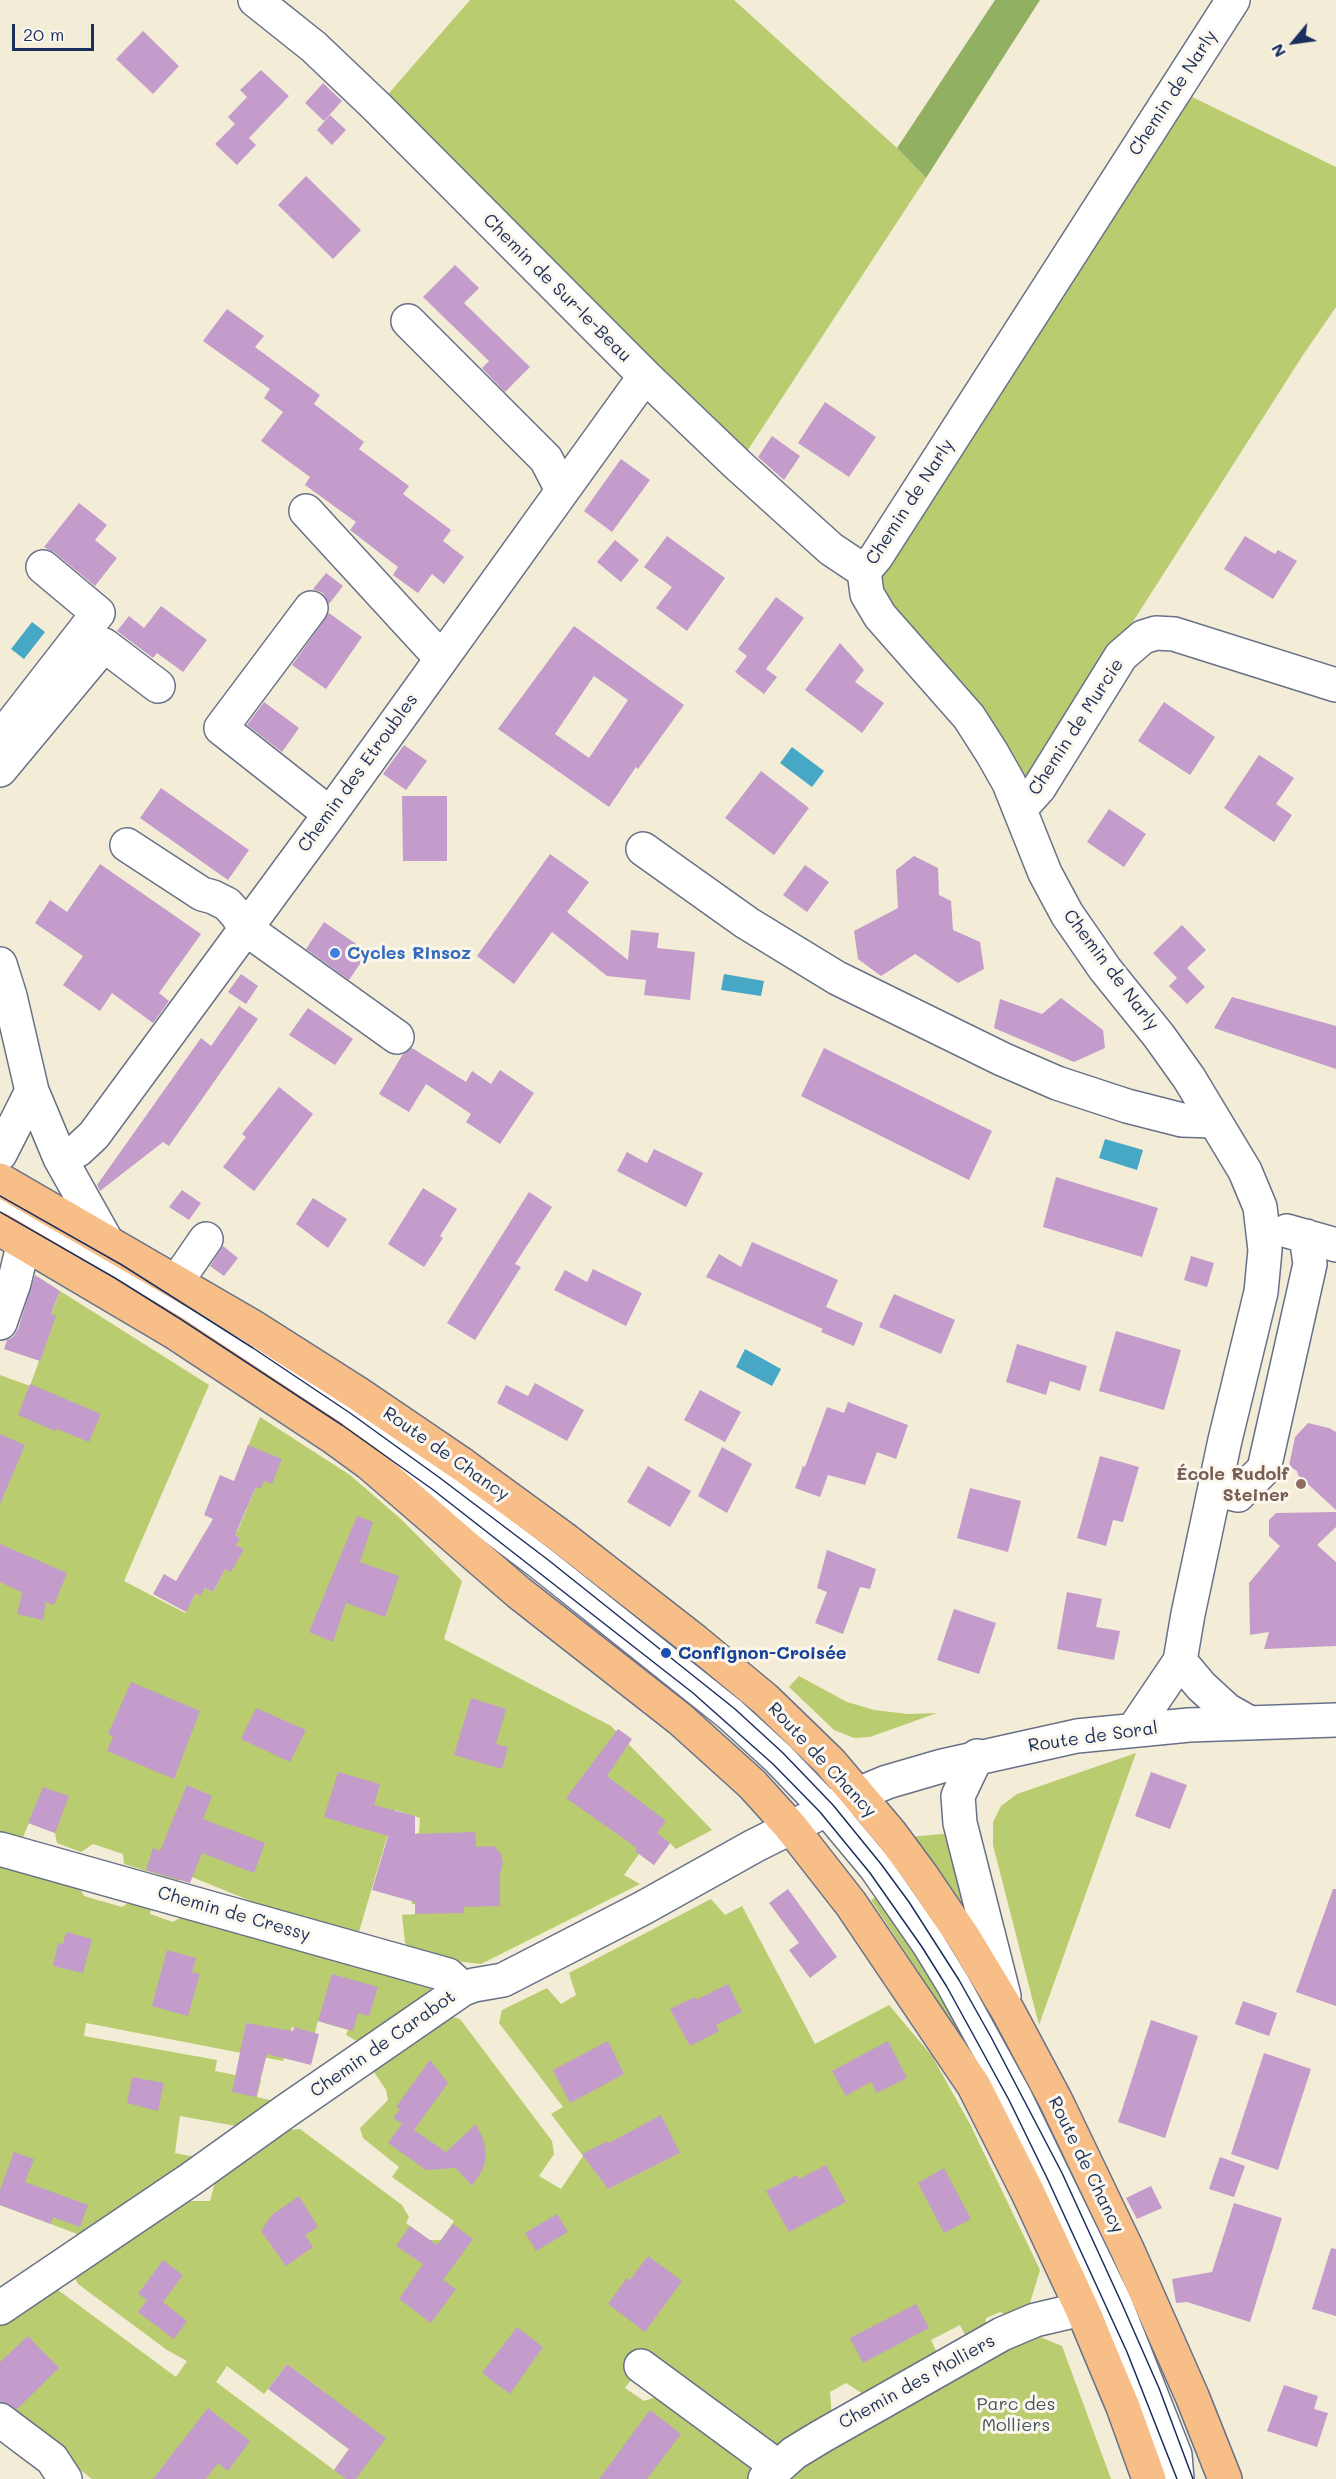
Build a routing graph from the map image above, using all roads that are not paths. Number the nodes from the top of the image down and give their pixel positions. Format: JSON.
{"nodes":[{"id":1,"x":255,"y":0,"type":"edge"},
{"id":2,"x":1233,"y":0,"type":"edge"},
{"id":3,"x":408,"y":321,"type":"dead end"},
{"id":4,"x":645,"y":376,"type":"junction"},
{"id":5,"x":562,"y":490,"type":"junction"},
{"id":6,"x":306,"y":511,"type":"dead end"},
{"id":7,"x":43,"y":567,"type":"dead end"},
{"id":8,"x":864,"y":571,"type":"junction"},
{"id":9,"x":311,"y":608,"type":"dead end"},
{"id":10,"x":441,"y":658,"type":"junction"},
{"id":11,"x":1336,"y":685,"type":"edge"},
{"id":12,"x":158,"y":686,"type":"dead end"},
{"id":13,"x":0,"y":739,"type":"edge"},
{"id":14,"x":0,"y":770,"type":"edge"},
{"id":15,"x":1020,"y":809,"type":"junction"},
{"id":16,"x":330,"y":814,"type":"junction"},
{"id":17,"x":127,"y":845,"type":"dead end"},
{"id":18,"x":643,"y":849,"type":"dead end"},
{"id":19,"x":245,"y":928,"type":"junction"},
{"id":20,"x":0,"y":964,"type":"edge"},
{"id":21,"x":397,"y":1037,"type":"dead end"},
{"id":22,"x":32,"y":1091,"type":"junction"},
{"id":23,"x":17,"y":1120,"type":"junction"},
{"id":24,"x":1215,"y":1121,"type":"junction"},
{"id":25,"x":55,"y":1145,"type":"junction"},
{"id":26,"x":0,"y":1154,"type":"edge"},
{"id":27,"x":0,"y":1180,"type":"edge"},
{"id":28,"x":0,"y":1204,"type":"edge"},
{"id":29,"x":1262,"y":1225,"type":"junction"},
{"id":30,"x":12,"y":1236,"type":"edge"},
{"id":31,"x":206,"y":1239,"type":"dead end"},
{"id":32,"x":106,"y":1240,"type":"junction"},
{"id":33,"x":1321,"y":1240,"type":"edge"},
{"id":34,"x":177,"y":1281,"type":"junction"},
{"id":35,"x":0,"y":1323,"type":"edge"},
{"id":36,"x":1226,"y":1492,"type":"junction"},
{"id":37,"x":1180,"y":1661,"type":"junction"},
{"id":38,"x":1336,"y":1720,"type":"edge"},
{"id":39,"x":1250,"y":1723,"type":"junction"},
{"id":40,"x":1134,"y":1729,"type":"junction"},
{"id":41,"x":977,"y":1756,"type":"junction"},
{"id":42,"x":858,"y":1794,"type":"junction"},
{"id":43,"x":826,"y":1808,"type":"junction"},
{"id":44,"x":790,"y":1827,"type":"junction"},
{"id":45,"x":0,"y":1849,"type":"edge"},
{"id":46,"x":463,"y":1989,"type":"junction"},
{"id":47,"x":1008,"y":2011,"type":"junction"},
{"id":48,"x":0,"y":2308,"type":"edge"},
{"id":49,"x":1082,"y":2309,"type":"junction"},
{"id":50,"x":641,"y":2366,"type":"dead end"},
{"id":51,"x":0,"y":2420,"type":"edge"},
{"id":52,"x":771,"y":2473,"type":"edge"},
{"id":53,"x":1204,"y":2475,"type":"edge"},
{"id":54,"x":65,"y":2479,"type":"edge"},
{"id":55,"x":1149,"y":2479,"type":"edge"}],
"edges":[{"from":1,"to":4,"type":"street","name":"Chemin de Sur-le-Beau"},
{"from":2,"to":8,"type":"street","name":"Chemin de Narly"},
{"from":3,"to":5,"type":"street"},
{"from":4,"to":5,"type":"street","name":"Chemin des Etroubles"},
{"from":4,"to":8,"type":"street","name":"Chemin de Sur-le-Beau"},
{"from":5,"to":10,"type":"street","name":"Chemin des Etroubles"},
{"from":6,"to":10,"type":"street"},
{"from":7,"to":13,"type":"street"},
{"from":8,"to":15,"type":"street","name":"Chemin de Narly"},
{"from":9,"to":16,"type":"street"},
{"from":10,"to":16,"type":"street","name":"Chemin des Etroubles"},
{"from":11,"to":15,"type":"street","name":"Chemin de Murcie"},
{"from":12,"to":14,"type":"street"},
{"from":15,"to":24,"type":"street","name":"Chemin de Narly"},
{"from":16,"to":19,"type":"street","name":"Chemin des Etroubles"},
{"from":17,"to":19,"type":"street"},
{"from":18,"to":24,"type":"street"},
{"from":19,"to":21,"type":"street"},
{"from":19,"to":25,"type":"street","name":"Chemin des Etroubles"},
{"from":20,"to":22,"type":"street"},
{"from":22,"to":23,"type":"street"},
{"from":22,"to":25,"type":"street"},
{"from":23,"to":25,"type":"street"},
{"from":23,"to":26,"type":"street"},
{"from":24,"to":29,"type":"street","name":"Chemin de Narly"},
{"from":25,"to":32,"type":"street"},
{"from":27,"to":32,"type":"main road","name":"Route de Chancy"},
{"from":28,"to":43,"type":"street"},
{"from":29,"to":33,"type":"street"},
{"from":29,"to":36,"type":"street","name":"Chemin de Narly"},
{"from":30,"to":35,"type":"street"},
{"from":30,"to":44,"type":"main road"},
{"from":31,"to":34,"type":"street"},
{"from":32,"to":34,"type":"main road","name":"Route de Chancy"},
{"from":33,"to":36,"type":"street"},
{"from":34,"to":42,"type":"main road","name":"Route de Chancy"},
{"from":36,"to":37,"type":"street","name":"Chemin de Narly"},
{"from":37,"to":39,"type":"street"},
{"from":37,"to":40,"type":"street","name":"Chemin de Narly"},
{"from":38,"to":39,"type":"street","name":"Route de Soral"},
{"from":39,"to":40,"type":"street","name":"Route de Soral"},
{"from":40,"to":41,"type":"street","name":"Route de Soral"},
{"from":41,"to":42,"type":"street","name":"Route de Soral"},
{"from":41,"to":47,"type":"street"},
{"from":42,"to":43,"type":"street","name":"Route de Soral"},
{"from":42,"to":47,"type":"main road","name":"Route de Chancy"},
{"from":43,"to":44,"type":"street","name":"Chemin de Carabot"},
{"from":43,"to":53,"type":"street"},
{"from":44,"to":46,"type":"street","name":"Chemin de Carabot"},
{"from":44,"to":49,"type":"main road"},
{"from":45,"to":46,"type":"street","name":"Chemin de Cressy"},
{"from":46,"to":48,"type":"street","name":"Chemin de Carabot"},
{"from":47,"to":53,"type":"main road","name":"Route de Chancy"},
{"from":49,"to":52,"type":"street","name":"Chemin des Molliers"},
{"from":49,"to":55,"type":"main road"},
{"from":50,"to":52,"type":"street"},
{"from":51,"to":54,"type":"street"}]}
